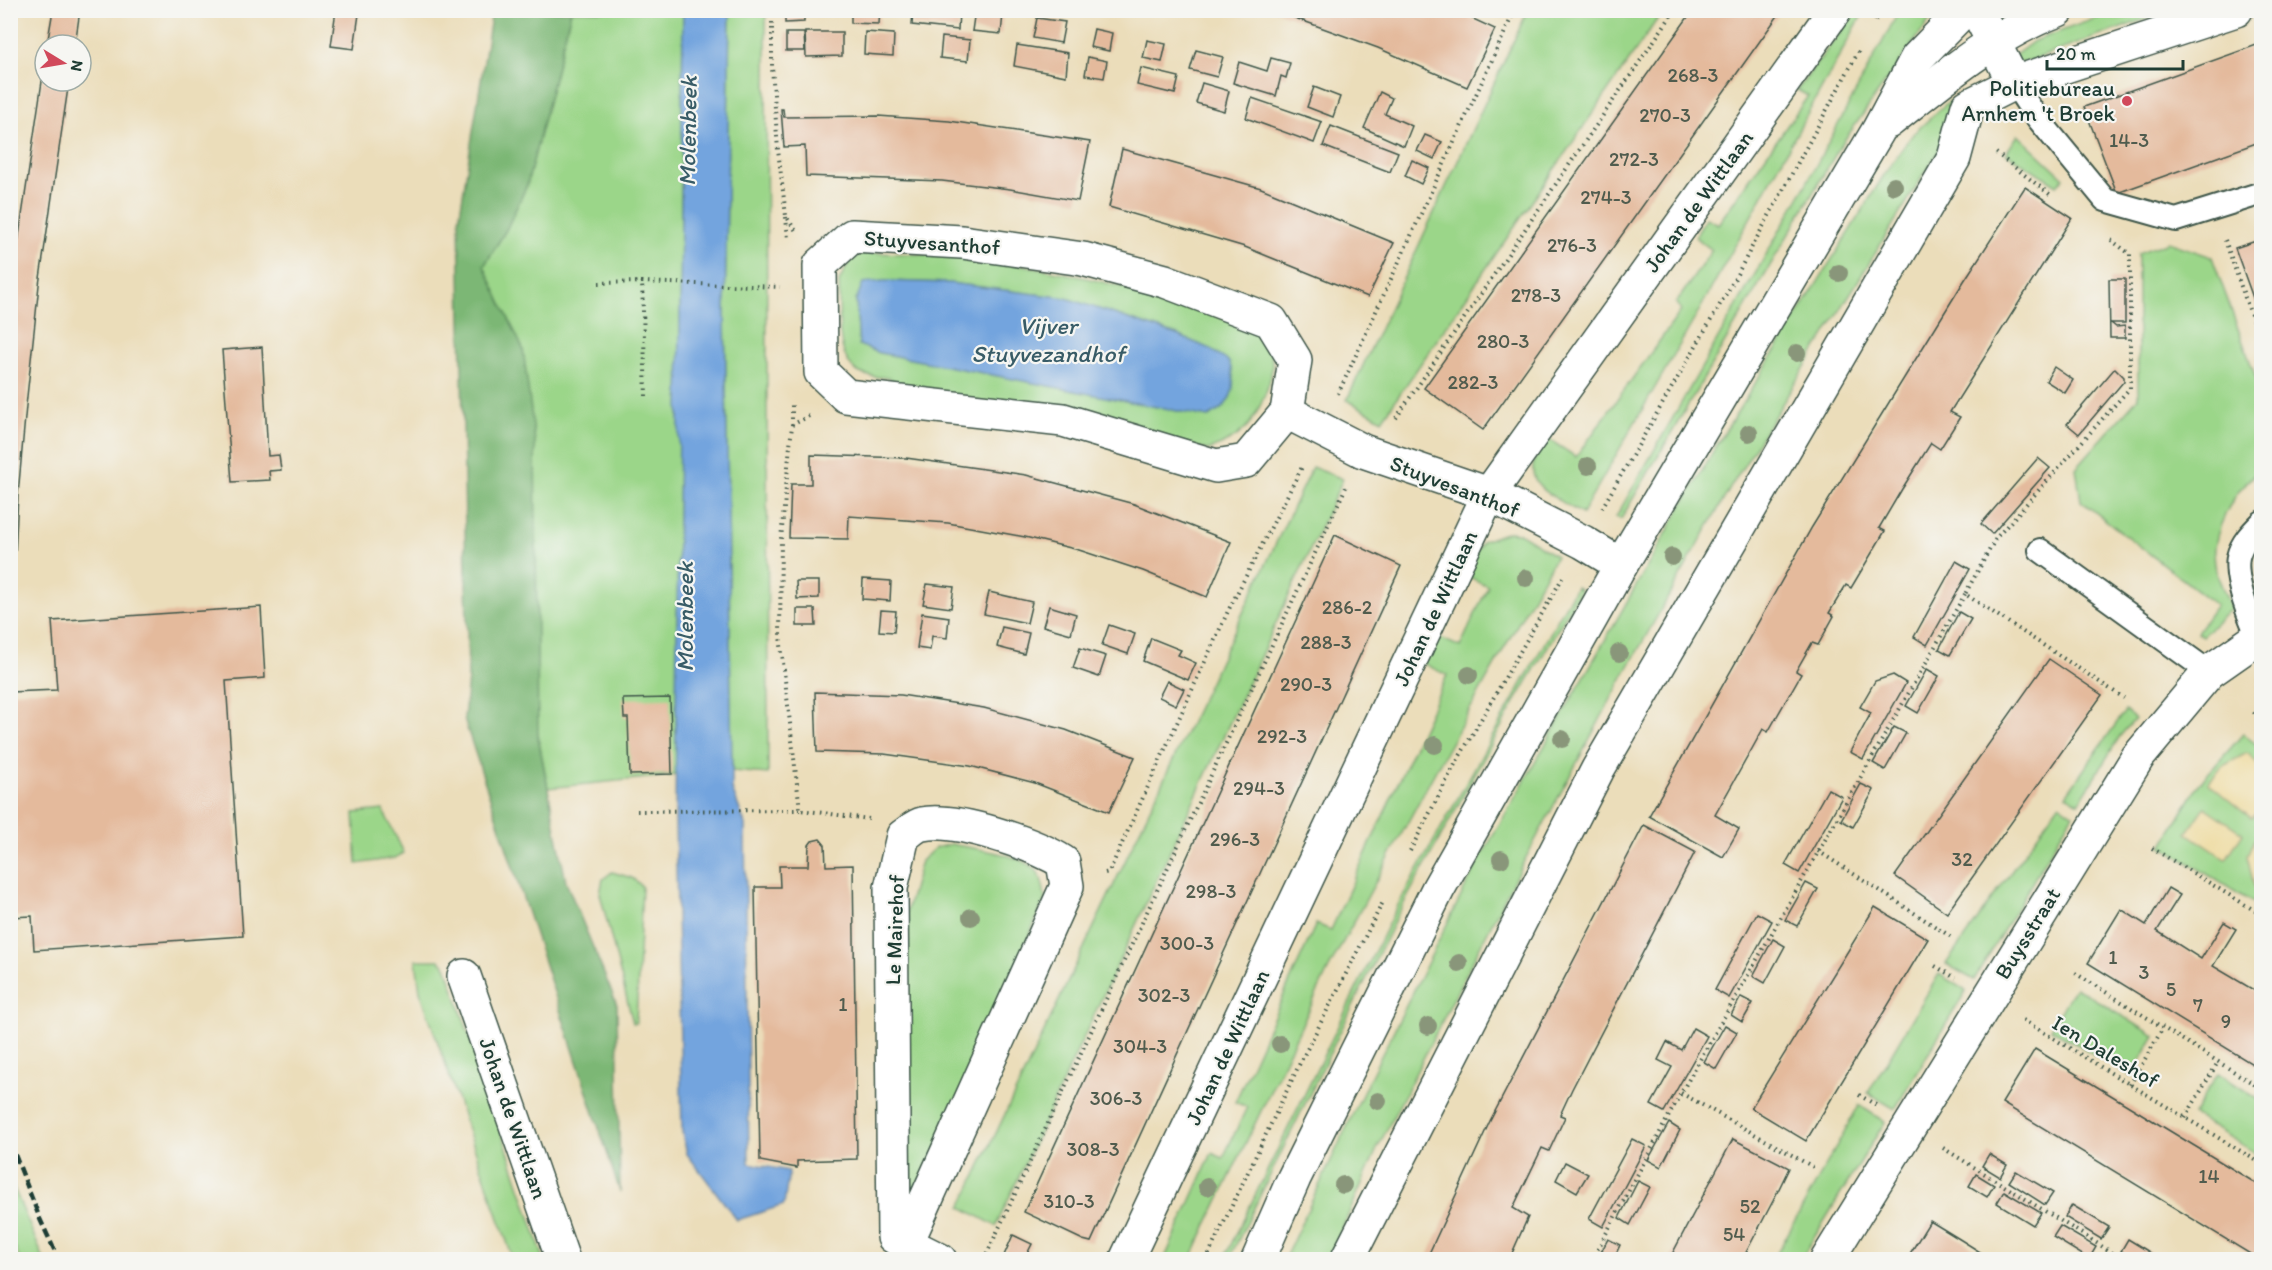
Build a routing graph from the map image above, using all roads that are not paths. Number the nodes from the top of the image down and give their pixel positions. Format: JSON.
{"nodes":[{"id":1,"x":1835,"y":10,"type":"edge"},
{"id":2,"x":1964,"y":10,"type":"edge"},
{"id":3,"x":1977,"y":10,"type":"edge"},
{"id":4,"x":2058,"y":10,"type":"edge"},
{"id":5,"x":2236,"y":10,"type":"edge"},
{"id":6,"x":1991,"y":43,"type":"junction"},
{"id":7,"x":2014,"y":83,"type":"junction"},
{"id":8,"x":1878,"y":131,"type":"junction"},
{"id":9,"x":2262,"y":193,"type":"edge"},
{"id":10,"x":1287,"y":412,"type":"junction"},
{"id":11,"x":1489,"y":494,"type":"junction"},
{"id":12,"x":2262,"y":522,"type":"edge"},
{"id":13,"x":2040,"y":550,"type":"dead end"},
{"id":14,"x":1621,"y":565,"type":"junction"},
{"id":15,"x":2260,"y":638,"type":"edge"},
{"id":16,"x":2209,"y":672,"type":"junction"},
{"id":17,"x":464,"y":976,"type":"dead end"},
{"id":18,"x":907,"y":1242,"type":"junction"},
{"id":19,"x":563,"y":1260,"type":"edge"},
{"id":20,"x":940,"y":1260,"type":"edge"},
{"id":21,"x":1126,"y":1260,"type":"edge"},
{"id":22,"x":1258,"y":1260,"type":"edge"},
{"id":23,"x":1347,"y":1260,"type":"edge"},
{"id":24,"x":1827,"y":1260,"type":"edge"}],
"edges":[{"from":1,"to":11,"type":"street","name":"Johan de Wittlaan"},
{"from":2,"to":8,"type":"street"},
{"from":3,"to":6,"type":"street"},
{"from":4,"to":6,"type":"street"},
{"from":5,"to":7,"type":"street"},
{"from":6,"to":7,"type":"street"},
{"from":6,"to":8,"type":"street"},
{"from":7,"to":9,"type":"lane"},
{"from":7,"to":23,"type":"street"},
{"from":8,"to":14,"type":"street"},
{"from":10,"to":10,"type":"street","name":"Stuyvesanthof"},
{"from":10,"to":11,"type":"street","name":"Stuyvesanthof"},
{"from":11,"to":14,"type":"street","name":"Stuyvesanthof"},
{"from":11,"to":21,"type":"street","name":"Johan de Wittlaan"},
{"from":12,"to":15,"type":"lane"},
{"from":13,"to":16,"type":"lane"},
{"from":14,"to":22,"type":"street"},
{"from":15,"to":16,"type":"street","name":"Buysstraat"},
{"from":16,"to":24,"type":"street","name":"Buysstraat"},
{"from":17,"to":19,"type":"street","name":"Johan de Wittlaan"},
{"from":18,"to":18,"type":"street","name":"Le Mairehof"},
{"from":18,"to":20,"type":"street","name":"Le Mairehof"}]}
